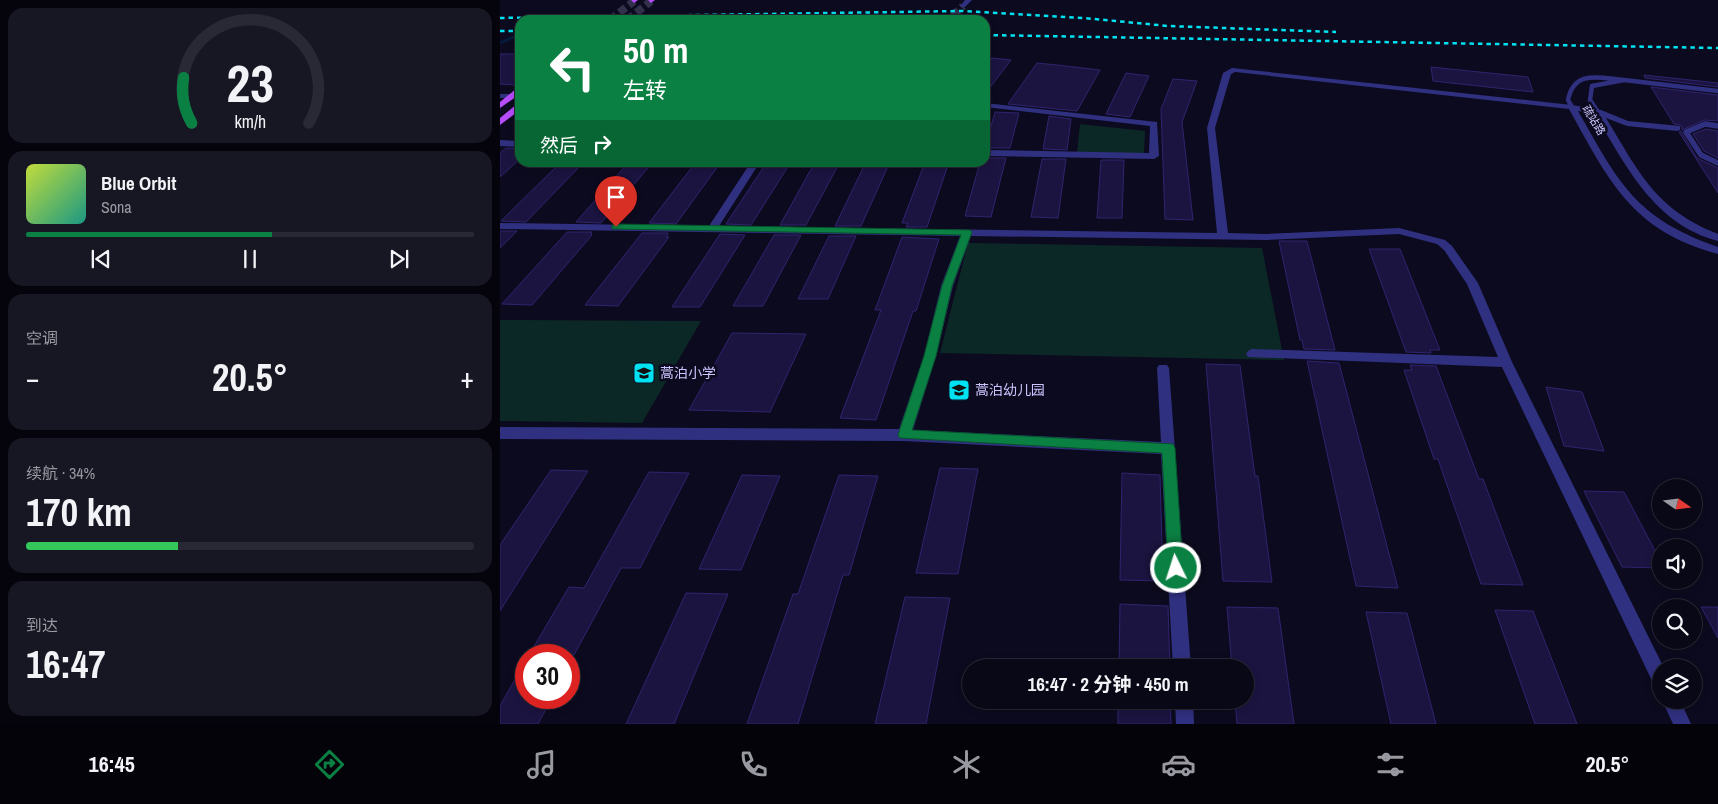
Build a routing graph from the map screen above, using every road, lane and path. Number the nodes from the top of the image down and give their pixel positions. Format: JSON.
{"nodes":[{"id":1,"x":969,"y":0,"type":"edge"},
{"id":2,"x":963,"y":6,"type":"tunnel mouth"},
{"id":3,"x":1624,"y":80,"type":"junction"},
{"id":4,"x":1718,"y":91,"type":"edge"},
{"id":5,"x":515,"y":94,"type":"edge"},
{"id":6,"x":500,"y":96,"type":"edge"},
{"id":7,"x":512,"y":96,"type":"junction"},
{"id":8,"x":500,"y":106,"type":"edge"},
{"id":9,"x":990,"y":106,"type":"edge"},
{"id":10,"x":1572,"y":107,"type":"junction"},
{"id":11,"x":515,"y":110,"type":"edge"},
{"id":12,"x":1598,"y":112,"type":"junction"},
{"id":13,"x":500,"y":122,"type":"edge"},
{"id":14,"x":1718,"y":126,"type":"edge"},
{"id":15,"x":1677,"y":128,"type":"dead end"},
{"id":16,"x":500,"y":143,"type":"edge"},
{"id":17,"x":515,"y":144,"type":"edge"},
{"id":18,"x":990,"y":153,"type":"edge"},
{"id":19,"x":1718,"y":163,"type":"edge"},
{"id":20,"x":753,"y":167,"type":"edge"},
{"id":21,"x":500,"y":226,"type":"edge"},
{"id":22,"x":712,"y":229,"type":"junction"},
{"id":23,"x":967,"y":232,"type":"junction"},
{"id":24,"x":1223,"y":236,"type":"junction"},
{"id":25,"x":1718,"y":238,"type":"edge"},
{"id":26,"x":1718,"y":252,"type":"edge"},
{"id":27,"x":1252,"y":354,"type":"dead end"},
{"id":28,"x":1506,"y":362,"type":"junction"},
{"id":29,"x":1163,"y":368,"type":"dead end"},
{"id":30,"x":500,"y":433,"type":"edge"},
{"id":31,"x":904,"y":435,"type":"junction"},
{"id":32,"x":1168,"y":448,"type":"junction"},
{"id":33,"x":1181,"y":659,"type":"edge"},
{"id":34,"x":1652,"y":662,"type":"edge"},
{"id":35,"x":1184,"y":709,"type":"edge"},
{"id":36,"x":1674,"y":709,"type":"edge"},
{"id":37,"x":1185,"y":724,"type":"edge"},
{"id":38,"x":1682,"y":724,"type":"edge"}],
"edges":[{"from":1,"to":2,"type":"street"},
{"from":3,"to":4,"type":"lane"},
{"from":3,"to":10,"type":"lane","name":"疏站路"},
{"from":3,"to":12,"type":"lane","name":"疏站路"},
{"from":5,"to":7,"type":"main road"},
{"from":6,"to":7,"type":"street"},
{"from":7,"to":8,"type":"main road"},
{"from":9,"to":18,"type":"street"},
{"from":10,"to":12,"type":"street"},
{"from":10,"to":24,"type":"street"},
{"from":10,"to":26,"type":"street","name":"疏站路"},
{"from":11,"to":13,"type":"main road"},
{"from":12,"to":15,"type":"street"},
{"from":12,"to":25,"type":"street","name":"疏站路"},
{"from":14,"to":19,"type":"lane"},
{"from":16,"to":17,"type":"street"},
{"from":20,"to":22,"type":"street"},
{"from":21,"to":22,"type":"street"},
{"from":22,"to":23,"type":"street"},
{"from":23,"to":24,"type":"street"},
{"from":23,"to":31,"type":"street"},
{"from":24,"to":28,"type":"street"},
{"from":27,"to":28,"type":"street"},
{"from":28,"to":34,"type":"street"},
{"from":29,"to":32,"type":"street"},
{"from":30,"to":31,"type":"street"},
{"from":31,"to":32,"type":"street"},
{"from":32,"to":33,"type":"street"},
{"from":35,"to":37,"type":"street"},
{"from":36,"to":38,"type":"street"}]}
